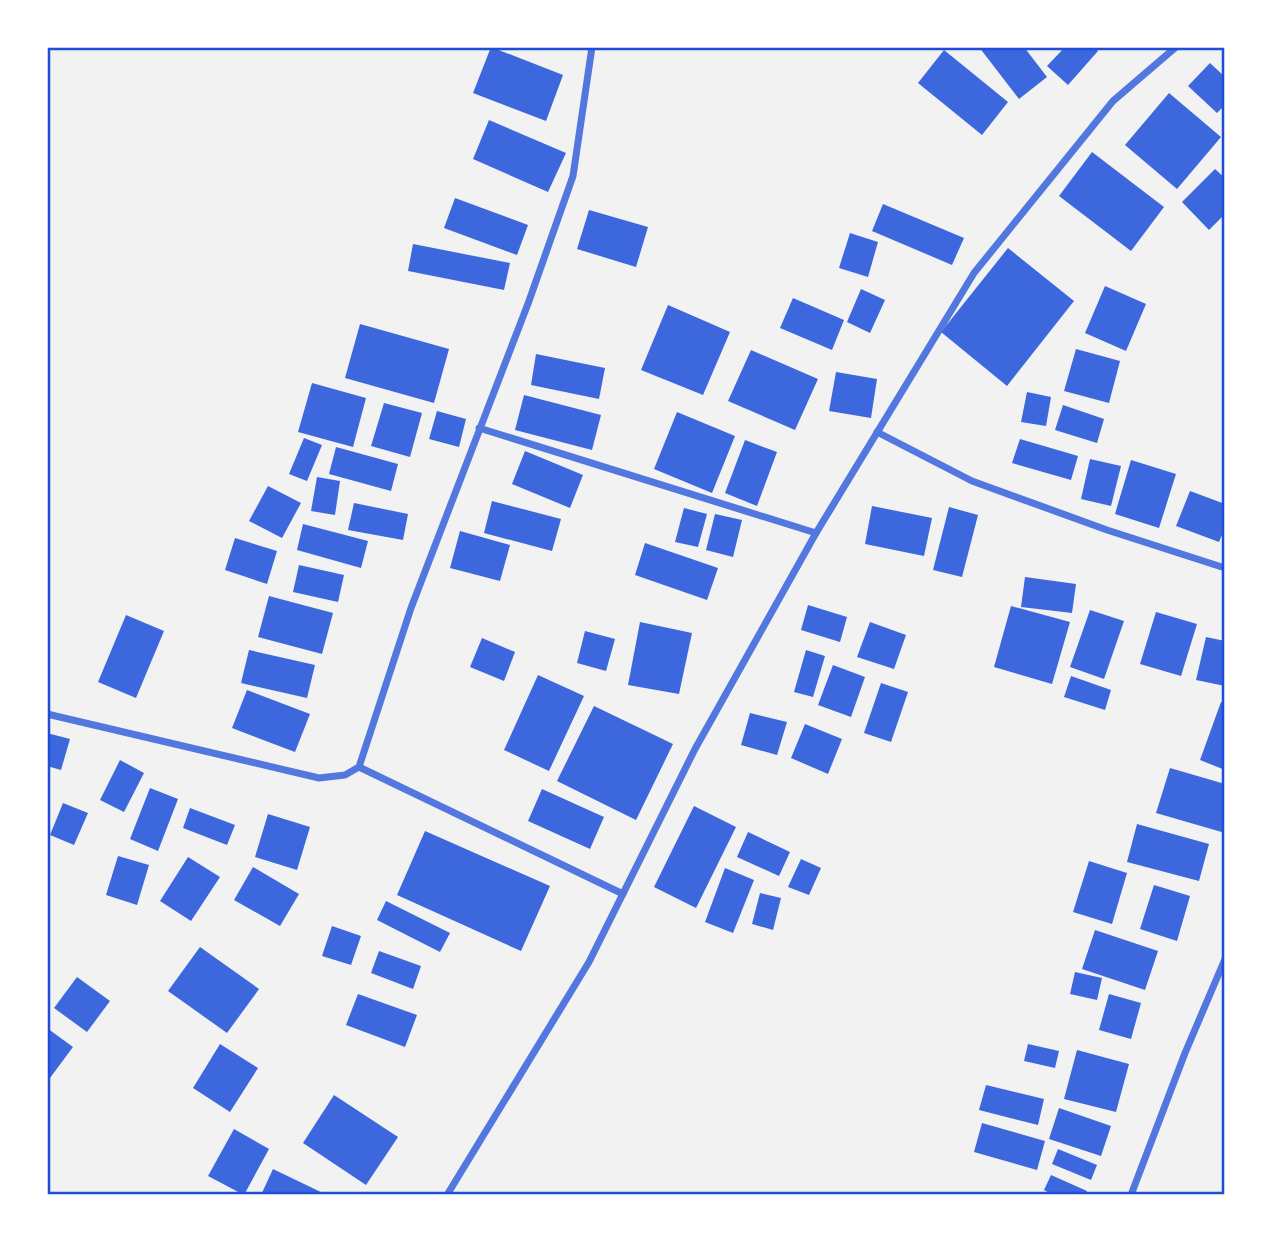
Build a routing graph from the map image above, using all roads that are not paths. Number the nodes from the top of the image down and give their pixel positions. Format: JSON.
{"nodes":[{"id":1,"x":592,"y":47,"type":"edge"},
{"id":2,"x":1176,"y":47,"type":"edge"},
{"id":3,"x":479,"y":429,"type":"junction"},
{"id":4,"x":877,"y":432,"type":"junction"},
{"id":5,"x":816,"y":533,"type":"junction"},
{"id":6,"x":1225,"y":568,"type":"edge"},
{"id":7,"x":47,"y":714,"type":"edge"},
{"id":8,"x":359,"y":767,"type":"junction"},
{"id":9,"x":623,"y":894,"type":"junction"},
{"id":10,"x":1225,"y":959,"type":"edge"},
{"id":11,"x":447,"y":1195,"type":"edge"},
{"id":12,"x":1131,"y":1195,"type":"edge"}],
"edges":[{"from":1,"to":3,"type":"street"},
{"from":2,"to":4,"type":"street"},
{"from":3,"to":5,"type":"street"},
{"from":3,"to":8,"type":"street"},
{"from":4,"to":5,"type":"street"},
{"from":4,"to":6,"type":"street"},
{"from":5,"to":9,"type":"street"},
{"from":7,"to":8,"type":"street"},
{"from":8,"to":9,"type":"street"},
{"from":9,"to":11,"type":"street"},
{"from":10,"to":12,"type":"street"}]}
